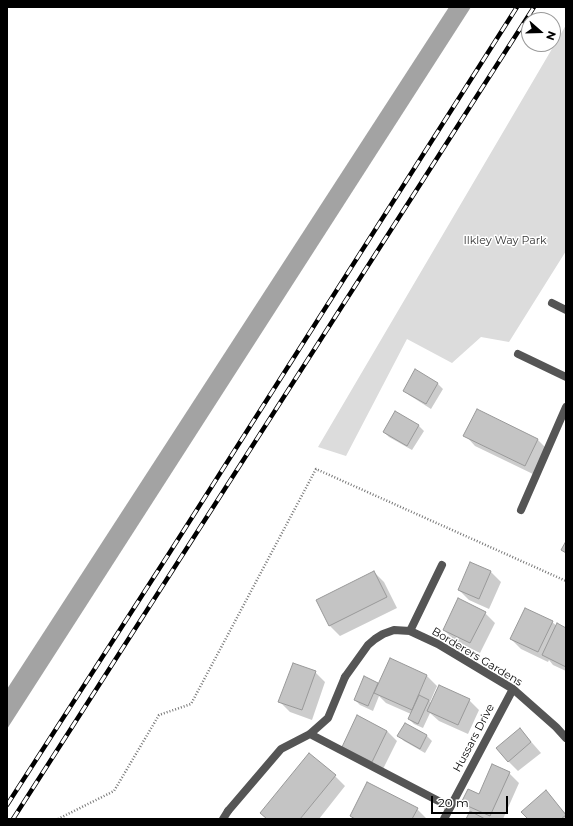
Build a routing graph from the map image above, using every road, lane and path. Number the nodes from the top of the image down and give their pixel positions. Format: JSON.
{"nodes":[{"id":1,"x":552,"y":303,"type":"dead end"},
{"id":2,"x":566,"y":310,"type":"edge"},
{"id":3,"x":518,"y":354,"type":"dead end"},
{"id":4,"x":566,"y":377,"type":"edge"},
{"id":5,"x":566,"y":407,"type":"edge"},
{"id":6,"x":521,"y":510,"type":"dead end"},
{"id":7,"x":442,"y":565,"type":"dead end"},
{"id":8,"x":566,"y":581,"type":"edge"},
{"id":9,"x":410,"y":631,"type":"junction"},
{"id":10,"x":513,"y":689,"type":"junction"},
{"id":11,"x":310,"y":734,"type":"junction"},
{"id":12,"x":566,"y":738,"type":"edge"},
{"id":13,"x":450,"y":808,"type":"junction"},
{"id":14,"x":58,"y":819,"type":"edge"},
{"id":15,"x":223,"y":819,"type":"edge"},
{"id":16,"x":444,"y":819,"type":"edge"}],
"edges":[{"from":1,"to":2,"type":"street"},
{"from":3,"to":4,"type":"street"},
{"from":5,"to":6,"type":"street"},
{"from":7,"to":9,"type":"street"},
{"from":8,"to":14,"type":"path"},
{"from":9,"to":10,"type":"street","name":"Borderers Gardens"},
{"from":9,"to":11,"type":"street","name":"Borderers Gardens"},
{"from":10,"to":12,"type":"street","name":"Borderers Gardens"},
{"from":10,"to":13,"type":"street","name":"Hussars Drive"},
{"from":11,"to":13,"type":"street"},
{"from":11,"to":15,"type":"street","name":"Borderers Gardens"},
{"from":13,"to":16,"type":"street","name":"Hussars Drive"}]}
